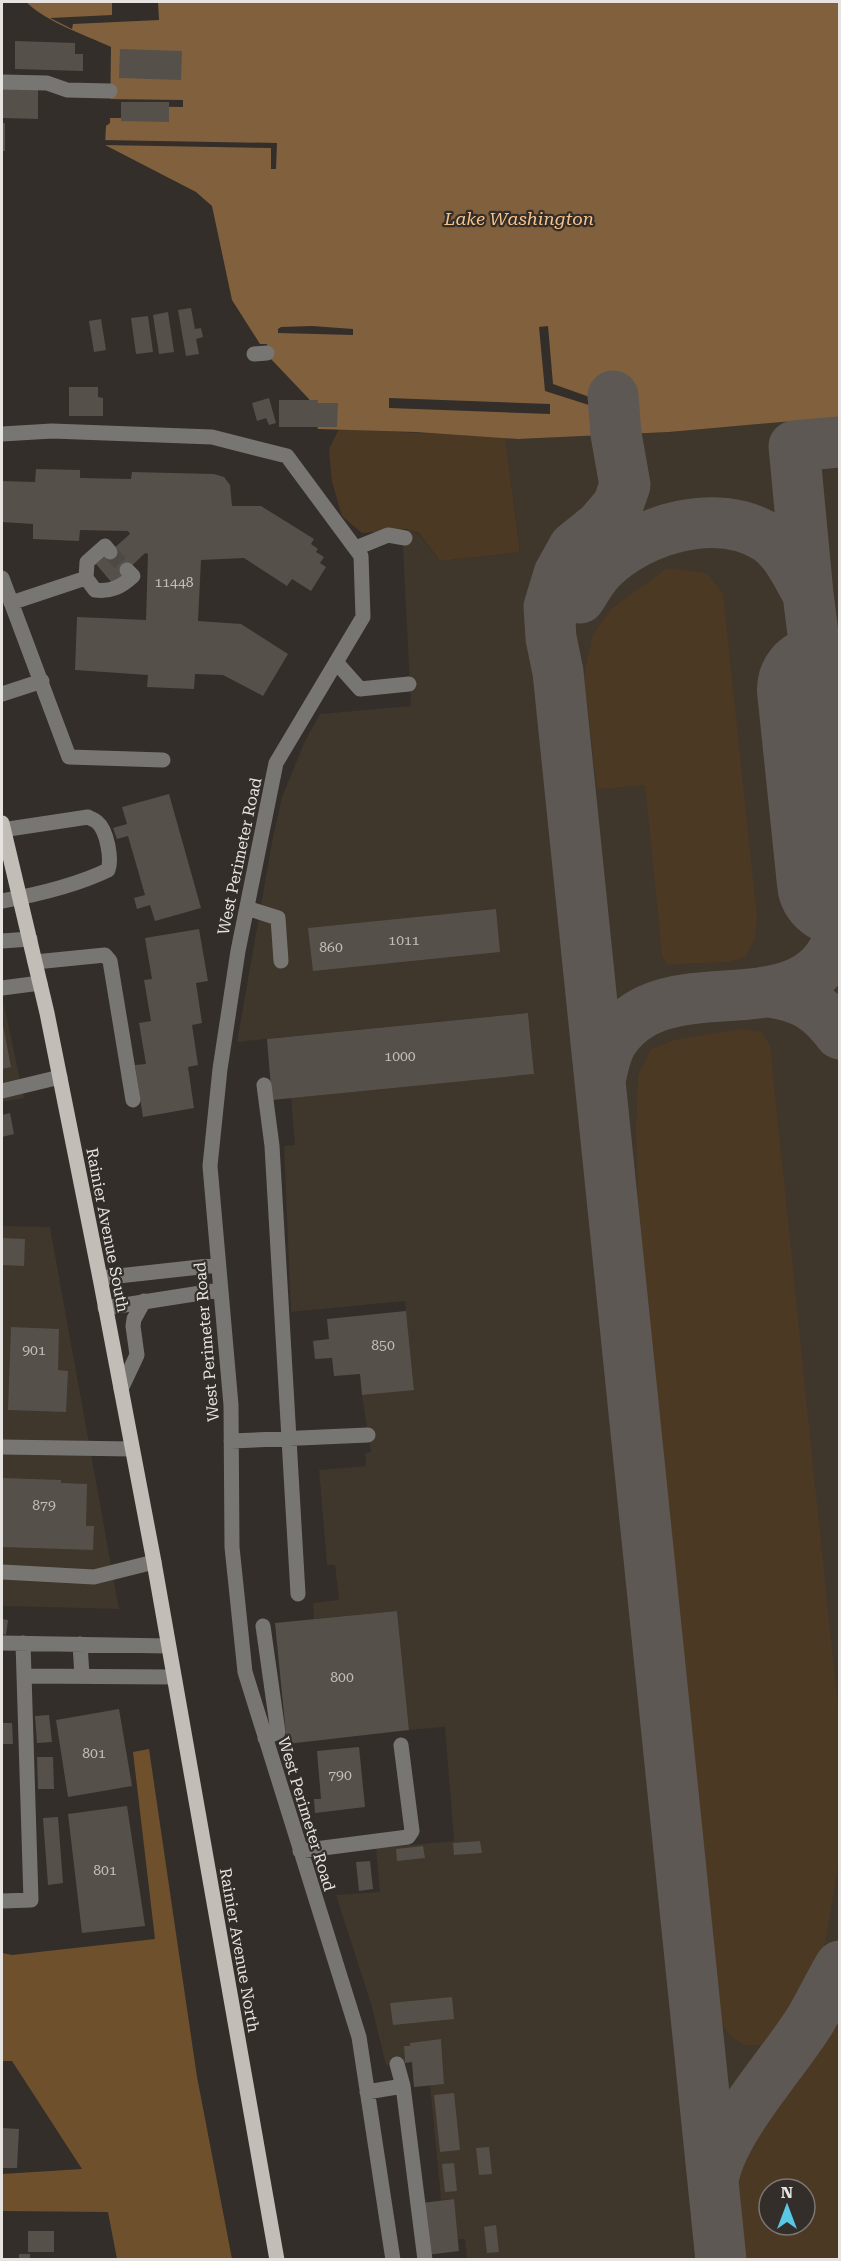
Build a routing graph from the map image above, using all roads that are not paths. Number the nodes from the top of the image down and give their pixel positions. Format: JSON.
{"nodes":[{"id":1,"x":2,"y":82,"type":"edge"},
{"id":2,"x":110,"y":91,"type":"dead end"},
{"id":3,"x":2,"y":434,"type":"edge"},
{"id":4,"x":405,"y":538,"type":"dead end"},
{"id":5,"x":356,"y":548,"type":"junction"},
{"id":6,"x":110,"y":552,"type":"dead end"},
{"id":7,"x":127,"y":570,"type":"dead end"},
{"id":8,"x":2,"y":578,"type":"edge"},
{"id":9,"x":86,"y":578,"type":"junction"},
{"id":10,"x":11,"y":603,"type":"junction"},
{"id":11,"x":336,"y":662,"type":"junction"},
{"id":12,"x":42,"y":681,"type":"junction"},
{"id":13,"x":409,"y":684,"type":"dead end"},
{"id":14,"x":2,"y":694,"type":"edge"},
{"id":15,"x":163,"y":760,"type":"dead end"},
{"id":16,"x":2,"y":828,"type":"edge"},
{"id":17,"x":20,"y":898,"type":"junction"},
{"id":18,"x":2,"y":901,"type":"edge"},
{"id":19,"x":247,"y":908,"type":"junction"},
{"id":20,"x":30,"y":939,"type":"junction"},
{"id":21,"x":2,"y":940,"type":"edge"},
{"id":22,"x":281,"y":961,"type":"dead end"},
{"id":23,"x":35,"y":962,"type":"junction"},
{"id":24,"x":40,"y":983,"type":"junction"},
{"id":25,"x":2,"y":988,"type":"edge"},
{"id":26,"x":60,"y":1077,"type":"junction"},
{"id":27,"x":264,"y":1085,"type":"dead end"},
{"id":28,"x":2,"y":1091,"type":"edge"},
{"id":29,"x":133,"y":1100,"type":"dead end"},
{"id":30,"x":218,"y":1265,"type":"junction"},
{"id":31,"x":100,"y":1278,"type":"junction"},
{"id":32,"x":220,"y":1290,"type":"junction"},
{"id":33,"x":144,"y":1301,"type":"junction"},
{"id":34,"x":105,"y":1308,"type":"junction"},
{"id":35,"x":120,"y":1389,"type":"junction"},
{"id":36,"x":369,"y":1435,"type":"dead end"},
{"id":37,"x":288,"y":1438,"type":"junction"},
{"id":38,"x":231,"y":1441,"type":"junction"},
{"id":39,"x":2,"y":1447,"type":"edge"},
{"id":40,"x":132,"y":1449,"type":"junction"},
{"id":41,"x":154,"y":1562,"type":"junction"},
{"id":42,"x":2,"y":1572,"type":"edge"},
{"id":43,"x":298,"y":1594,"type":"dead end"},
{"id":44,"x":263,"y":1626,"type":"dead end"},
{"id":45,"x":2,"y":1643,"type":"edge"},
{"id":46,"x":23,"y":1643,"type":"junction"},
{"id":47,"x":80,"y":1644,"type":"junction"},
{"id":48,"x":168,"y":1646,"type":"junction"},
{"id":49,"x":24,"y":1676,"type":"junction"},
{"id":50,"x":82,"y":1676,"type":"junction"},
{"id":51,"x":173,"y":1677,"type":"junction"},
{"id":52,"x":265,"y":1738,"type":"junction"},
{"id":53,"x":401,"y":1745,"type":"dead end"},
{"id":54,"x":300,"y":1851,"type":"junction"},
{"id":55,"x":2,"y":1900,"type":"edge"},
{"id":56,"x":397,"y":2064,"type":"dead end"},
{"id":57,"x":403,"y":2086,"type":"junction"},
{"id":58,"x":368,"y":2092,"type":"junction"},
{"id":59,"x":277,"y":2259,"type":"edge"},
{"id":60,"x":393,"y":2259,"type":"edge"},
{"id":61,"x":425,"y":2259,"type":"edge"}],
"edges":[{"from":1,"to":2,"type":"lane"},
{"from":3,"to":5,"type":"lane","name":"West Perimeter Road"},
{"from":4,"to":5,"type":"lane"},
{"from":5,"to":11,"type":"lane","name":"West Perimeter Road"},
{"from":6,"to":9,"type":"lane"},
{"from":7,"to":9,"type":"lane"},
{"from":8,"to":10,"type":"lane"},
{"from":9,"to":10,"type":"lane"},
{"from":10,"to":12,"type":"lane"},
{"from":11,"to":13,"type":"lane"},
{"from":11,"to":19,"type":"lane","name":"West Perimeter Road"},
{"from":12,"to":14,"type":"lane"},
{"from":12,"to":15,"type":"lane"},
{"from":16,"to":17,"type":"main road","name":"Rainier Avenue South"},
{"from":16,"to":17,"type":"lane"},
{"from":17,"to":18,"type":"lane"},
{"from":17,"to":20,"type":"main road","name":"Rainier Avenue South"},
{"from":19,"to":22,"type":"lane"},
{"from":19,"to":30,"type":"lane","name":"West Perimeter Road"},
{"from":20,"to":21,"type":"lane"},
{"from":20,"to":23,"type":"main road","name":"Rainier Avenue South"},
{"from":23,"to":24,"type":"main road","name":"Rainier Avenue South"},
{"from":23,"to":29,"type":"lane"},
{"from":24,"to":25,"type":"lane"},
{"from":24,"to":26,"type":"main road","name":"Rainier Avenue South"},
{"from":26,"to":28,"type":"lane"},
{"from":26,"to":31,"type":"main road","name":"Rainier Avenue South"},
{"from":27,"to":37,"type":"lane"},
{"from":30,"to":31,"type":"lane"},
{"from":30,"to":32,"type":"lane","name":"West Perimeter Road"},
{"from":31,"to":34,"type":"main road","name":"Rainier Avenue South"},
{"from":32,"to":33,"type":"lane"},
{"from":32,"to":38,"type":"lane","name":"West Perimeter Road"},
{"from":33,"to":34,"type":"lane"},
{"from":33,"to":35,"type":"lane"},
{"from":34,"to":35,"type":"main road","name":"Rainier Avenue South"},
{"from":35,"to":40,"type":"main road","name":"Rainier Avenue South"},
{"from":36,"to":37,"type":"lane"},
{"from":37,"to":38,"type":"lane"},
{"from":37,"to":43,"type":"lane"},
{"from":38,"to":52,"type":"lane","name":"West Perimeter Road"},
{"from":39,"to":40,"type":"lane"},
{"from":40,"to":41,"type":"main road","name":"Rainier Avenue South"},
{"from":41,"to":42,"type":"lane"},
{"from":41,"to":48,"type":"main road","name":"Rainier Avenue South"},
{"from":44,"to":52,"type":"lane"},
{"from":45,"to":46,"type":"lane"},
{"from":46,"to":47,"type":"lane"},
{"from":46,"to":49,"type":"lane"},
{"from":47,"to":48,"type":"lane"},
{"from":47,"to":50,"type":"lane"},
{"from":48,"to":51,"type":"main road","name":"Rainier Avenue North"},
{"from":49,"to":50,"type":"lane"},
{"from":49,"to":55,"type":"lane"},
{"from":50,"to":51,"type":"lane"},
{"from":51,"to":59,"type":"main road","name":"Rainier Avenue North"},
{"from":52,"to":54,"type":"lane","name":"West Perimeter Road"},
{"from":53,"to":54,"type":"lane"},
{"from":54,"to":58,"type":"lane","name":"West Perimeter Road"},
{"from":56,"to":57,"type":"lane"},
{"from":57,"to":58,"type":"lane"},
{"from":57,"to":61,"type":"lane"},
{"from":58,"to":60,"type":"lane","name":"West Perimeter Road"}]}
